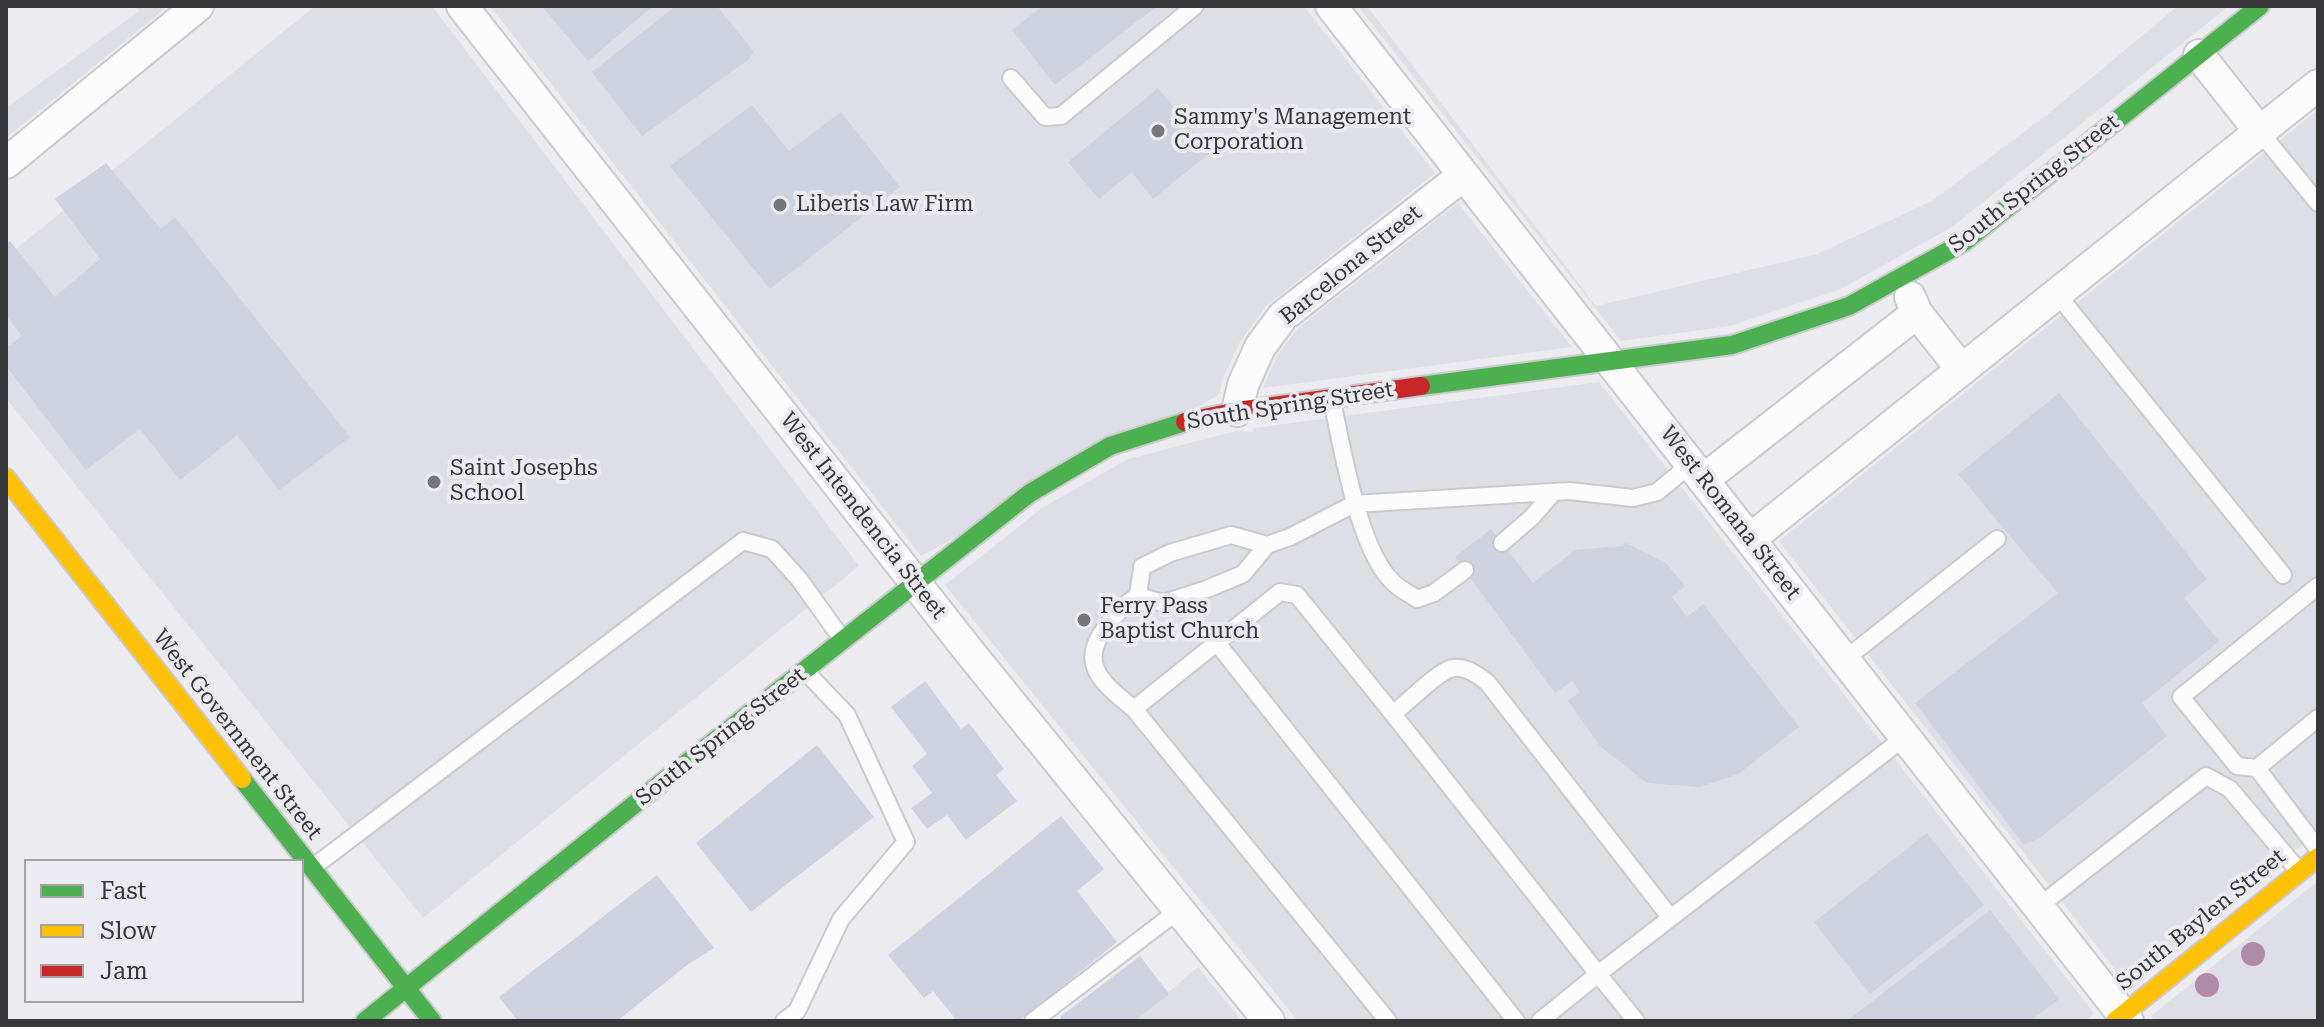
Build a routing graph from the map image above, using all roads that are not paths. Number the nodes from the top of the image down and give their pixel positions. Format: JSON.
{"nodes":[{"id":1,"x":198,"y":6,"type":"edge"},
{"id":2,"x":462,"y":6,"type":"edge"},
{"id":3,"x":1195,"y":6,"type":"edge"},
{"id":4,"x":1331,"y":6,"type":"edge"},
{"id":5,"x":2260,"y":6,"type":"edge"},
{"id":6,"x":2199,"y":55,"type":"junction"},
{"id":7,"x":1011,"y":78,"type":"dead end"},
{"id":8,"x":2318,"y":85,"type":"edge"},
{"id":9,"x":2260,"y":132,"type":"junction"},
{"id":10,"x":6,"y":163,"type":"edge"},
{"id":11,"x":1464,"y":175,"type":"junction"},
{"id":12,"x":2318,"y":203,"type":"edge"},
{"id":13,"x":1903,"y":278,"type":"junction"},
{"id":14,"x":2057,"y":294,"type":"junction"},
{"id":15,"x":1917,"y":313,"type":"junction"},
{"id":16,"x":1610,"y":362,"type":"junction"},
{"id":17,"x":1962,"y":370,"type":"junction"},
{"id":18,"x":1331,"y":398,"type":"junction"},
{"id":19,"x":1237,"y":411,"type":"junction"},
{"id":20,"x":1697,"y":472,"type":"junction"},
{"id":21,"x":6,"y":478,"type":"edge"},
{"id":22,"x":1553,"y":493,"type":"junction"},
{"id":23,"x":1354,"y":504,"type":"junction"},
{"id":24,"x":1750,"y":539,"type":"junction"},
{"id":25,"x":1997,"y":539,"type":"dead end"},
{"id":26,"x":1502,"y":543,"type":"dead end"},
{"id":27,"x":1267,"y":545,"type":"junction"},
{"id":28,"x":1465,"y":570,"type":"dead end"},
{"id":29,"x":2283,"y":575,"type":"dead end"},
{"id":30,"x":916,"y":583,"type":"junction"},
{"id":31,"x":2318,"y":586,"type":"edge"},
{"id":32,"x":1138,"y":596,"type":"junction"},
{"id":33,"x":843,"y":640,"type":"junction"},
{"id":34,"x":1217,"y":643,"type":"junction"},
{"id":35,"x":1844,"y":660,"type":"junction"},
{"id":36,"x":805,"y":671,"type":"junction"},
{"id":37,"x":1134,"y":709,"type":"junction"},
{"id":38,"x":1393,"y":714,"type":"junction"},
{"id":39,"x":2318,"y":718,"type":"edge"},
{"id":40,"x":1905,"y":737,"type":"junction"},
{"id":41,"x":2257,"y":768,"type":"junction"},
{"id":42,"x":2318,"y":849,"type":"edge"},
{"id":43,"x":2318,"y":857,"type":"edge"},
{"id":44,"x":312,"y":869,"type":"junction"},
{"id":45,"x":2300,"y":872,"type":"junction"},
{"id":46,"x":2038,"y":907,"type":"junction"},
{"id":47,"x":1179,"y":910,"type":"junction"},
{"id":48,"x":1670,"y":917,"type":"junction"},
{"id":49,"x":1598,"y":974,"type":"junction"},
{"id":50,"x":406,"y":988,"type":"junction"},
{"id":51,"x":2122,"y":1019,"type":"edge"},
{"id":52,"x":365,"y":1021,"type":"edge"},
{"id":53,"x":432,"y":1021,"type":"edge"},
{"id":54,"x":784,"y":1021,"type":"edge"},
{"id":55,"x":1033,"y":1021,"type":"edge"},
{"id":56,"x":1269,"y":1021,"type":"edge"},
{"id":57,"x":1388,"y":1021,"type":"edge"},
{"id":58,"x":1516,"y":1021,"type":"edge"},
{"id":59,"x":1540,"y":1021,"type":"edge"},
{"id":60,"x":1636,"y":1021,"type":"edge"}],
"edges":[{"from":1,"to":10,"type":"street"},
{"from":2,"to":30,"type":"street","name":"West Intendencia Street"},
{"from":3,"to":7,"type":"lane"},
{"from":4,"to":11,"type":"street","name":"West Romana Street"},
{"from":5,"to":6,"type":"street","name":"South Spring Street"},
{"from":6,"to":9,"type":"street"},
{"from":6,"to":13,"type":"street","name":"South Spring Street"},
{"from":8,"to":9,"type":"street"},
{"from":9,"to":12,"type":"lane"},
{"from":9,"to":14,"type":"street"},
{"from":11,"to":16,"type":"street","name":"West Romana Street"},
{"from":11,"to":19,"type":"street","name":"Barcelona Street"},
{"from":13,"to":15,"type":"street"},
{"from":13,"to":16,"type":"street","name":"South Spring Street"},
{"from":14,"to":17,"type":"street"},
{"from":14,"to":29,"type":"lane"},
{"from":15,"to":17,"type":"street"},
{"from":15,"to":20,"type":"street"},
{"from":16,"to":18,"type":"street","name":"South Spring Street"},
{"from":16,"to":20,"type":"street","name":"West Romana Street"},
{"from":17,"to":24,"type":"street"},
{"from":18,"to":19,"type":"street","name":"South Spring Street"},
{"from":18,"to":23,"type":"lane"},
{"from":19,"to":30,"type":"street","name":"South Spring Street"},
{"from":20,"to":22,"type":"lane"},
{"from":20,"to":24,"type":"street","name":"West Romana Street"},
{"from":21,"to":44,"type":"street","name":"West Government Street"},
{"from":22,"to":23,"type":"lane"},
{"from":22,"to":26,"type":"lane"},
{"from":23,"to":27,"type":"lane"},
{"from":23,"to":28,"type":"lane"},
{"from":24,"to":35,"type":"street","name":"West Romana Street"},
{"from":25,"to":35,"type":"lane"},
{"from":27,"to":32,"type":"lane"},
{"from":27,"to":32,"type":"lane"},
{"from":30,"to":33,"type":"street","name":"South Spring Street"},
{"from":30,"to":47,"type":"street","name":"West Intendencia Street"},
{"from":31,"to":41,"type":"lane"},
{"from":32,"to":37,"type":"lane"},
{"from":33,"to":36,"type":"street","name":"South Spring Street"},
{"from":33,"to":44,"type":"lane"},
{"from":34,"to":37,"type":"lane"},
{"from":34,"to":38,"type":"lane"},
{"from":34,"to":58,"type":"lane"},
{"from":35,"to":40,"type":"street","name":"West Romana Street"},
{"from":36,"to":50,"type":"street","name":"South Spring Street"},
{"from":36,"to":54,"type":"lane"},
{"from":37,"to":57,"type":"lane"},
{"from":38,"to":48,"type":"lane"},
{"from":38,"to":49,"type":"lane"},
{"from":39,"to":41,"type":"lane"},
{"from":40,"to":46,"type":"street","name":"West Romana Street"},
{"from":40,"to":48,"type":"lane"},
{"from":41,"to":42,"type":"lane"},
{"from":43,"to":45,"type":"street","name":"South Baylen Street"},
{"from":44,"to":50,"type":"street","name":"West Government Street"},
{"from":45,"to":46,"type":"lane"},
{"from":45,"to":51,"type":"street","name":"South Baylen Street"},
{"from":46,"to":51,"type":"street","name":"West Romana Street"},
{"from":47,"to":55,"type":"lane"},
{"from":47,"to":56,"type":"street","name":"West Intendencia Street"},
{"from":48,"to":49,"type":"lane"},
{"from":49,"to":59,"type":"lane"},
{"from":49,"to":60,"type":"lane"},
{"from":50,"to":52,"type":"street","name":"South Spring Street"},
{"from":50,"to":53,"type":"street","name":"West Government Street"}]}
